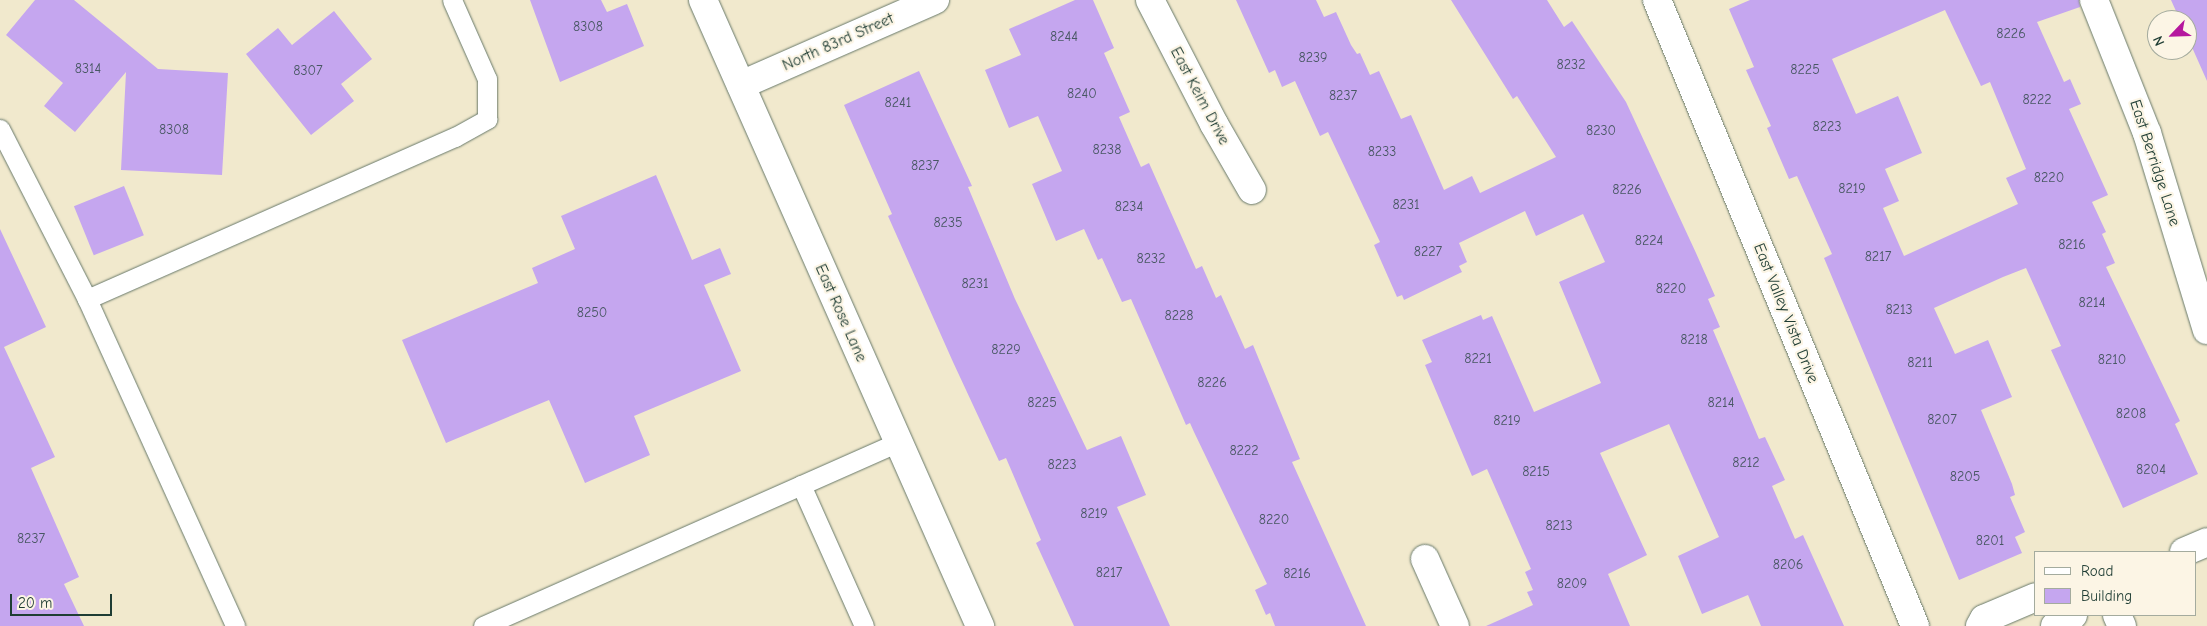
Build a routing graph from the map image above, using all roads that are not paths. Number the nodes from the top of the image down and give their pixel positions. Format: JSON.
{"nodes":[{"id":1,"x":452,"y":0,"type":"edge"},
{"id":2,"x":703,"y":0,"type":"edge"},
{"id":3,"x":935,"y":0,"type":"edge"},
{"id":4,"x":1150,"y":0,"type":"edge"},
{"id":5,"x":1656,"y":0,"type":"edge"},
{"id":6,"x":2094,"y":0,"type":"edge"},
{"id":7,"x":741,"y":84,"type":"junction"},
{"id":8,"x":0,"y":129,"type":"edge"},
{"id":9,"x":1252,"y":190,"type":"dead end"},
{"id":10,"x":87,"y":299,"type":"junction"},
{"id":11,"x":2207,"y":330,"type":"edge"},
{"id":12,"x":898,"y":442,"type":"junction"},
{"id":13,"x":801,"y":485,"type":"junction"},
{"id":14,"x":2207,"y":542,"type":"edge"},
{"id":15,"x":2186,"y":551,"type":"edge"},
{"id":16,"x":1426,"y":559,"type":"dead end"},
{"id":17,"x":2034,"y":597,"type":"edge"},
{"id":18,"x":2071,"y":616,"type":"edge"},
{"id":19,"x":234,"y":626,"type":"edge"},
{"id":20,"x":483,"y":626,"type":"edge"},
{"id":21,"x":864,"y":626,"type":"edge"},
{"id":22,"x":980,"y":626,"type":"edge"},
{"id":23,"x":1455,"y":626,"type":"edge"},
{"id":24,"x":1915,"y":626,"type":"edge"},
{"id":25,"x":1980,"y":626,"type":"edge"},
{"id":26,"x":2055,"y":626,"type":"edge"}],
"edges":[{"from":1,"to":10,"type":"lane"},
{"from":2,"to":7,"type":"street","name":"East Rose Lane"},
{"from":3,"to":7,"type":"street","name":"North 83rd Street"},
{"from":4,"to":9,"type":"street","name":"East Keim Drive"},
{"from":5,"to":24,"type":"street","name":"East Valley Vista Drive"},
{"from":6,"to":11,"type":"street","name":"East Berridge Lane"},
{"from":7,"to":12,"type":"street","name":"East Rose Lane"},
{"from":8,"to":10,"type":"lane"},
{"from":10,"to":19,"type":"lane"},
{"from":12,"to":13,"type":"lane"},
{"from":12,"to":22,"type":"street","name":"East Rose Lane"},
{"from":13,"to":20,"type":"lane"},
{"from":13,"to":21,"type":"lane"},
{"from":14,"to":15,"type":"street"},
{"from":16,"to":23,"type":"street"},
{"from":17,"to":25,"type":"street"},
{"from":18,"to":26,"type":"street"}]}
